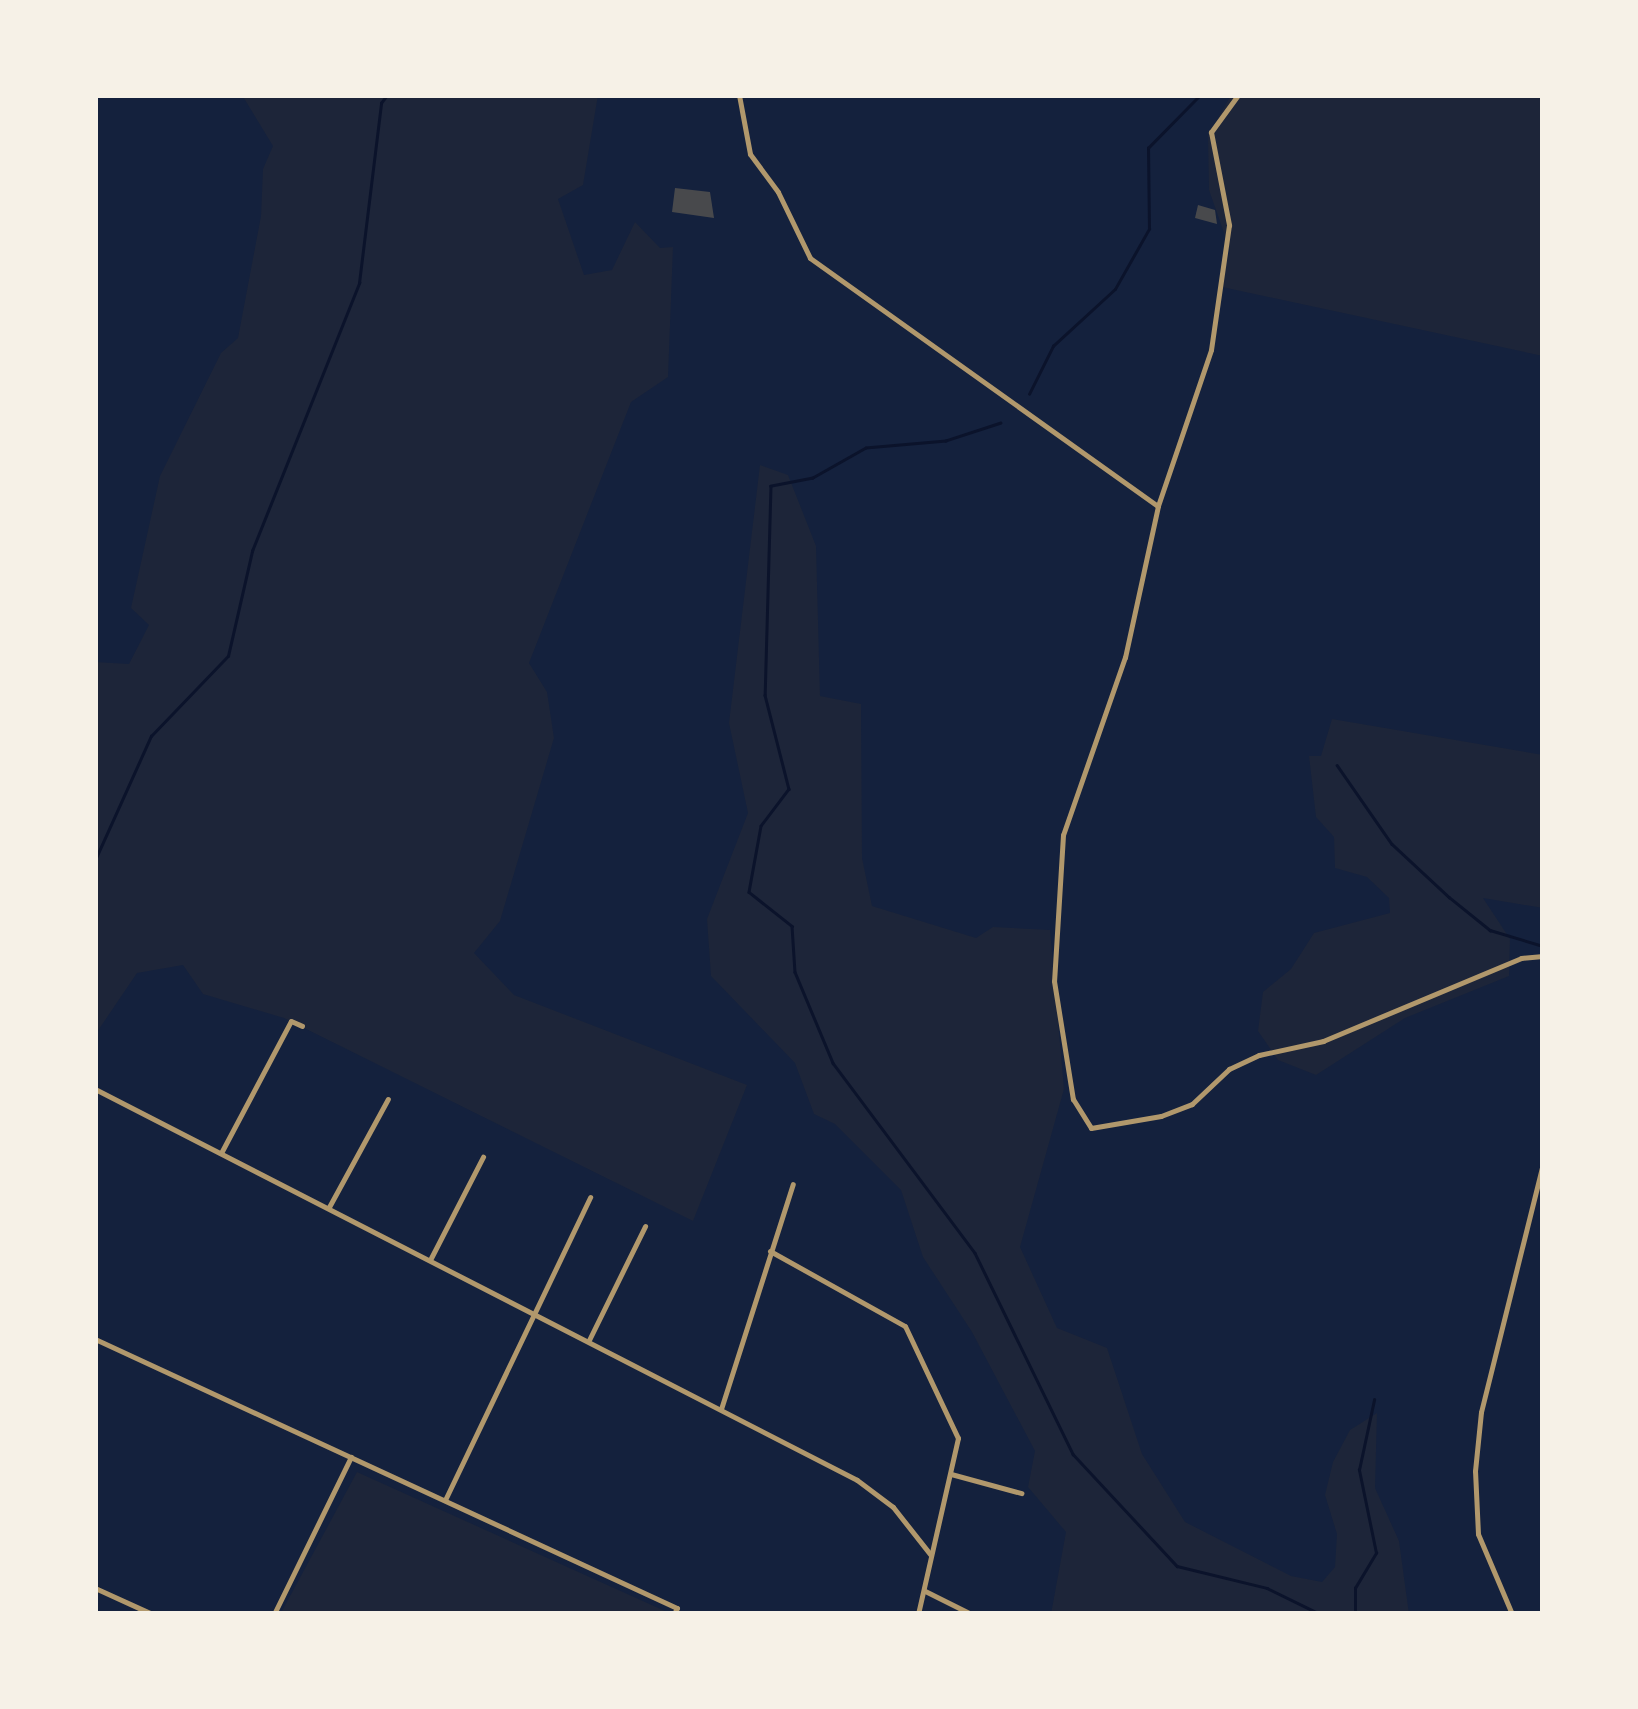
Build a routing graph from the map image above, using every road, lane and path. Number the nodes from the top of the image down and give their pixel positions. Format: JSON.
{"nodes":[{"id":1,"x":739,"y":95,"type":"edge"},
{"id":2,"x":1238,"y":95,"type":"edge"},
{"id":3,"x":1158,"y":506,"type":"junction"},
{"id":4,"x":1543,"y":956,"type":"edge"},
{"id":5,"x":302,"y":1026,"type":"dead end"},
{"id":6,"x":95,"y":1090,"type":"edge"},
{"id":7,"x":388,"y":1098,"type":"dead end"},
{"id":8,"x":221,"y":1153,"type":"junction"},
{"id":9,"x":484,"y":1157,"type":"dead end"},
{"id":10,"x":1543,"y":1162,"type":"edge"},
{"id":11,"x":793,"y":1184,"type":"dead end"},
{"id":12,"x":590,"y":1196,"type":"dead end"},
{"id":13,"x":329,"y":1207,"type":"junction"},
{"id":14,"x":645,"y":1226,"type":"dead end"},
{"id":15,"x":770,"y":1251,"type":"junction"},
{"id":16,"x":431,"y":1258,"type":"junction"},
{"id":17,"x":532,"y":1310,"type":"junction"},
{"id":18,"x":95,"y":1338,"type":"edge"},
{"id":19,"x":589,"y":1340,"type":"junction"},
{"id":20,"x":721,"y":1408,"type":"junction"},
{"id":21,"x":351,"y":1457,"type":"junction"},
{"id":22,"x":951,"y":1474,"type":"junction"},
{"id":23,"x":1021,"y":1493,"type":"dead end"},
{"id":24,"x":445,"y":1500,"type":"junction"},
{"id":25,"x":930,"y":1554,"type":"junction"},
{"id":26,"x":95,"y":1588,"type":"edge"},
{"id":27,"x":924,"y":1590,"type":"junction"},
{"id":28,"x":152,"y":1614,"type":"edge"},
{"id":29,"x":274,"y":1614,"type":"edge"},
{"id":30,"x":674,"y":1614,"type":"edge"},
{"id":31,"x":918,"y":1614,"type":"edge"},
{"id":32,"x":971,"y":1614,"type":"edge"},
{"id":33,"x":1512,"y":1614,"type":"edge"}],
"edges":[{"from":1,"to":3,"type":"street"},
{"from":2,"to":3,"type":"street"},
{"from":3,"to":4,"type":"street"},
{"from":5,"to":8,"type":"street"},
{"from":6,"to":8,"type":"street"},
{"from":7,"to":13,"type":"street"},
{"from":8,"to":13,"type":"street"},
{"from":9,"to":16,"type":"street"},
{"from":10,"to":33,"type":"street"},
{"from":11,"to":15,"type":"street"},
{"from":12,"to":17,"type":"street"},
{"from":13,"to":16,"type":"street"},
{"from":14,"to":19,"type":"street"},
{"from":15,"to":20,"type":"street"},
{"from":15,"to":22,"type":"street"},
{"from":16,"to":17,"type":"street"},
{"from":17,"to":19,"type":"street"},
{"from":17,"to":24,"type":"street"},
{"from":18,"to":21,"type":"street"},
{"from":19,"to":20,"type":"street"},
{"from":20,"to":25,"type":"street"},
{"from":21,"to":24,"type":"street"},
{"from":21,"to":29,"type":"street"},
{"from":22,"to":23,"type":"street"},
{"from":22,"to":25,"type":"street"},
{"from":24,"to":30,"type":"street"},
{"from":25,"to":27,"type":"street"},
{"from":26,"to":28,"type":"street"},
{"from":27,"to":31,"type":"street"},
{"from":27,"to":32,"type":"street"}]}
